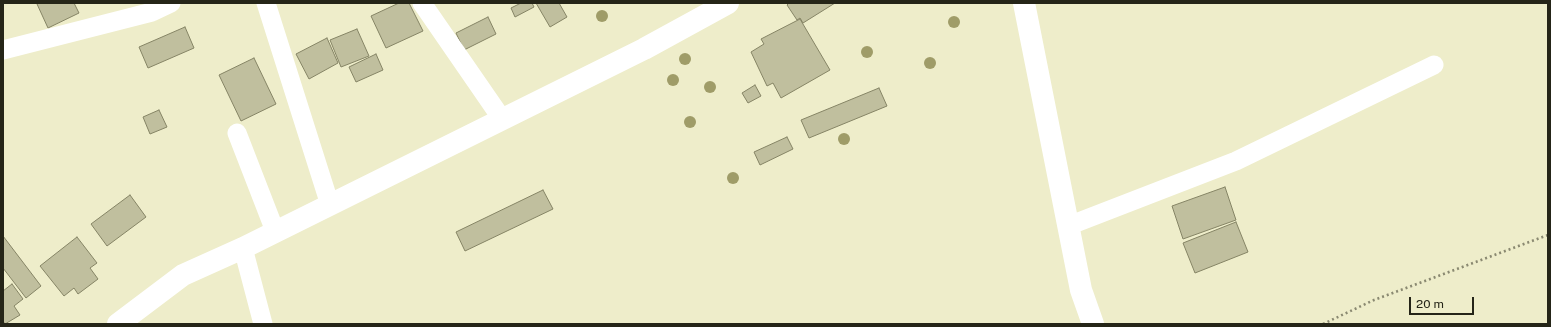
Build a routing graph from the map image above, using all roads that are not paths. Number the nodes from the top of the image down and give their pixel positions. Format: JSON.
{"nodes":[{"id":1,"x":171,"y":3,"type":"edge"},
{"id":2,"x":266,"y":3,"type":"edge"},
{"id":3,"x":422,"y":3,"type":"edge"},
{"id":4,"x":728,"y":3,"type":"edge"},
{"id":5,"x":1024,"y":3,"type":"edge"},
{"id":6,"x":3,"y":50,"type":"edge"},
{"id":7,"x":1434,"y":65,"type":"dead end"},
{"id":8,"x":502,"y":119,"type":"junction"},
{"id":9,"x":237,"y":133,"type":"dead end"},
{"id":10,"x":330,"y":205,"type":"junction"},
{"id":11,"x":1068,"y":226,"type":"junction"},
{"id":12,"x":275,"y":232,"type":"junction"},
{"id":13,"x":243,"y":248,"type":"junction"},
{"id":14,"x":118,"y":324,"type":"edge"},
{"id":15,"x":263,"y":324,"type":"edge"},
{"id":16,"x":1093,"y":324,"type":"edge"}],
"edges":[{"from":1,"to":6,"type":"street"},
{"from":2,"to":10,"type":"street"},
{"from":3,"to":8,"type":"street"},
{"from":4,"to":8,"type":"street"},
{"from":5,"to":11,"type":"street"},
{"from":7,"to":11,"type":"street"},
{"from":8,"to":10,"type":"street"},
{"from":9,"to":12,"type":"street"},
{"from":10,"to":12,"type":"street"},
{"from":11,"to":16,"type":"street"},
{"from":12,"to":13,"type":"street"},
{"from":13,"to":14,"type":"street"},
{"from":13,"to":15,"type":"street"}]}
